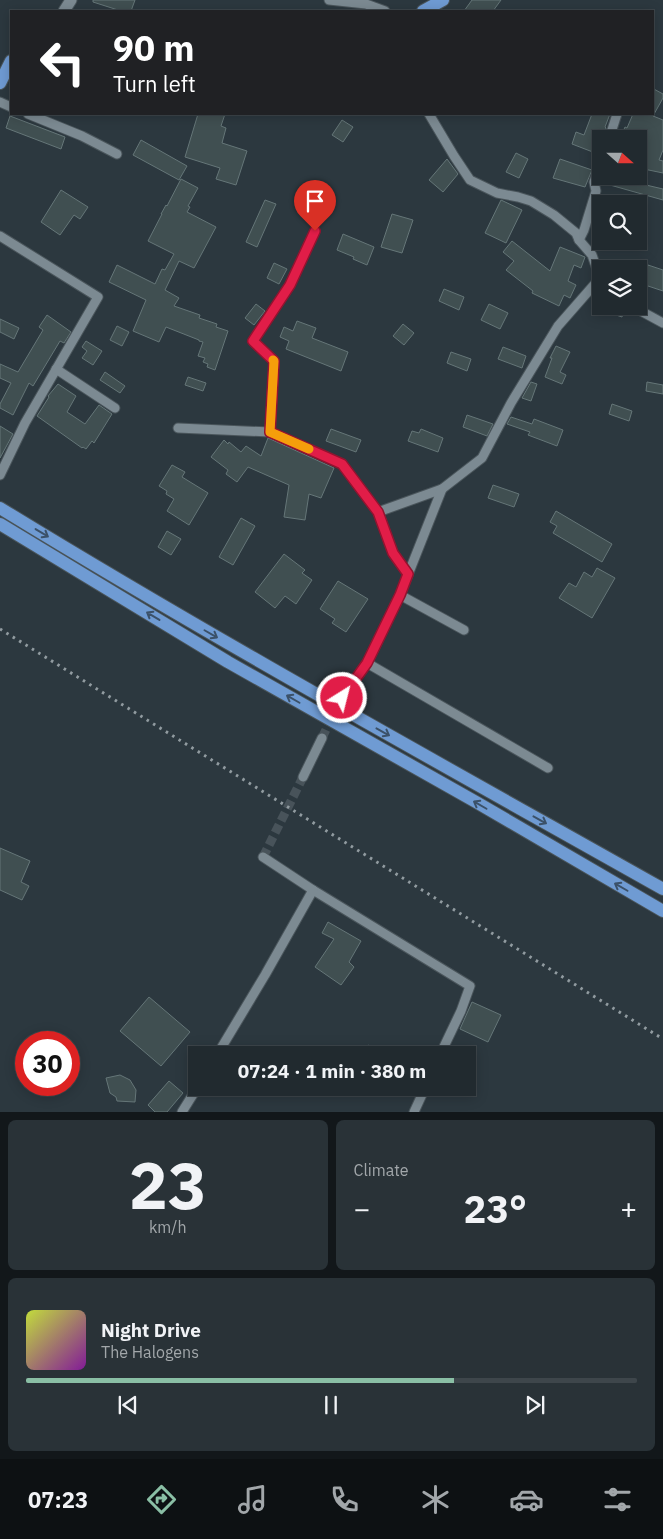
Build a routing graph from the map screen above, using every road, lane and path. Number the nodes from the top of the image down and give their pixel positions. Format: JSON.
{"nodes":[{"id":1,"x":329,"y":0,"type":"edge"},
{"id":2,"x":443,"y":0,"type":"edge"},
{"id":3,"x":381,"y":10,"type":"edge"},
{"id":4,"x":425,"y":10,"type":"edge"},
{"id":5,"x":6,"y":66,"type":"edge"},
{"id":6,"x":0,"y":83,"type":"edge"},
{"id":7,"x":30,"y":115,"type":"edge"},
{"id":8,"x":430,"y":115,"type":"edge"},
{"id":9,"x":618,"y":115,"type":"edge"},
{"id":10,"x":612,"y":130,"type":"edge"},
{"id":11,"x":117,"y":154,"type":"dead end"},
{"id":12,"x":595,"y":185,"type":"edge"},
{"id":13,"x":315,"y":231,"type":"dead end"},
{"id":14,"x":0,"y":236,"type":"edge"},
{"id":15,"x":579,"y":240,"type":"junction"},
{"id":16,"x":594,"y":260,"type":"edge"},
{"id":17,"x":592,"y":287,"type":"edge"},
{"id":18,"x":647,"y":314,"type":"edge"},
{"id":19,"x":663,"y":323,"type":"edge"},
{"id":20,"x":56,"y":369,"type":"junction"},
{"id":21,"x":114,"y":408,"type":"dead end"},
{"id":22,"x":178,"y":428,"type":"dead end"},
{"id":23,"x":270,"y":432,"type":"junction"},
{"id":24,"x":0,"y":475,"type":"edge"},
{"id":25,"x":442,"y":488,"type":"junction"},
{"id":26,"x":0,"y":508,"type":"edge"},
{"id":27,"x":378,"y":512,"type":"junction"},
{"id":28,"x":0,"y":524,"type":"edge"},
{"id":29,"x":408,"y":574,"type":"junction"},
{"id":30,"x":400,"y":595,"type":"junction"},
{"id":31,"x":464,"y":630,"type":"dead end"},
{"id":32,"x":367,"y":663,"type":"junction"},
{"id":33,"x":342,"y":698,"type":"tunnel mouth"},
{"id":34,"x":322,"y":738,"type":"tunnel mouth"},
{"id":35,"x":548,"y":768,"type":"dead end"},
{"id":36,"x":303,"y":777,"type":"tunnel mouth"},
{"id":37,"x":263,"y":857,"type":"dead end"},
{"id":38,"x":663,"y":889,"type":"edge"},
{"id":39,"x":313,"y":890,"type":"junction"},
{"id":40,"x":663,"y":911,"type":"edge"},
{"id":41,"x":222,"y":1046,"type":"edge"},
{"id":42,"x":444,"y":1046,"type":"edge"},
{"id":43,"x":192,"y":1096,"type":"edge"},
{"id":44,"x":421,"y":1096,"type":"edge"},
{"id":45,"x":182,"y":1112,"type":"edge"},
{"id":46,"x":414,"y":1112,"type":"edge"}],
"edges":[{"from":1,"to":3,"type":"street"},
{"from":2,"to":4,"type":"main road"},
{"from":5,"to":6,"type":"main road"},
{"from":7,"to":11,"type":"street"},
{"from":8,"to":15,"type":"street"},
{"from":9,"to":10,"type":"street"},
{"from":12,"to":15,"type":"street"},
{"from":13,"to":23,"type":"street"},
{"from":14,"to":20,"type":"street"},
{"from":15,"to":16,"type":"street"},
{"from":17,"to":25,"type":"street"},
{"from":18,"to":19,"type":"street"},
{"from":20,"to":21,"type":"street"},
{"from":20,"to":24,"type":"street"},
{"from":22,"to":23,"type":"street"},
{"from":23,"to":27,"type":"street"},
{"from":25,"to":27,"type":"street"},
{"from":25,"to":29,"type":"street"},
{"from":26,"to":38,"type":"main road","one_way":true},
{"from":27,"to":29,"type":"street"},
{"from":40,"to":28,"type":"main road","one_way":true},
{"from":29,"to":30,"type":"street"},
{"from":30,"to":31,"type":"street"},
{"from":30,"to":32,"type":"street"},
{"from":32,"to":33,"type":"street"},
{"from":32,"to":35,"type":"street"},
{"from":34,"to":36,"type":"street"},
{"from":37,"to":39,"type":"street"},
{"from":39,"to":41,"type":"street"},
{"from":39,"to":42,"type":"street"},
{"from":43,"to":45,"type":"street"},
{"from":44,"to":46,"type":"street"}]}
